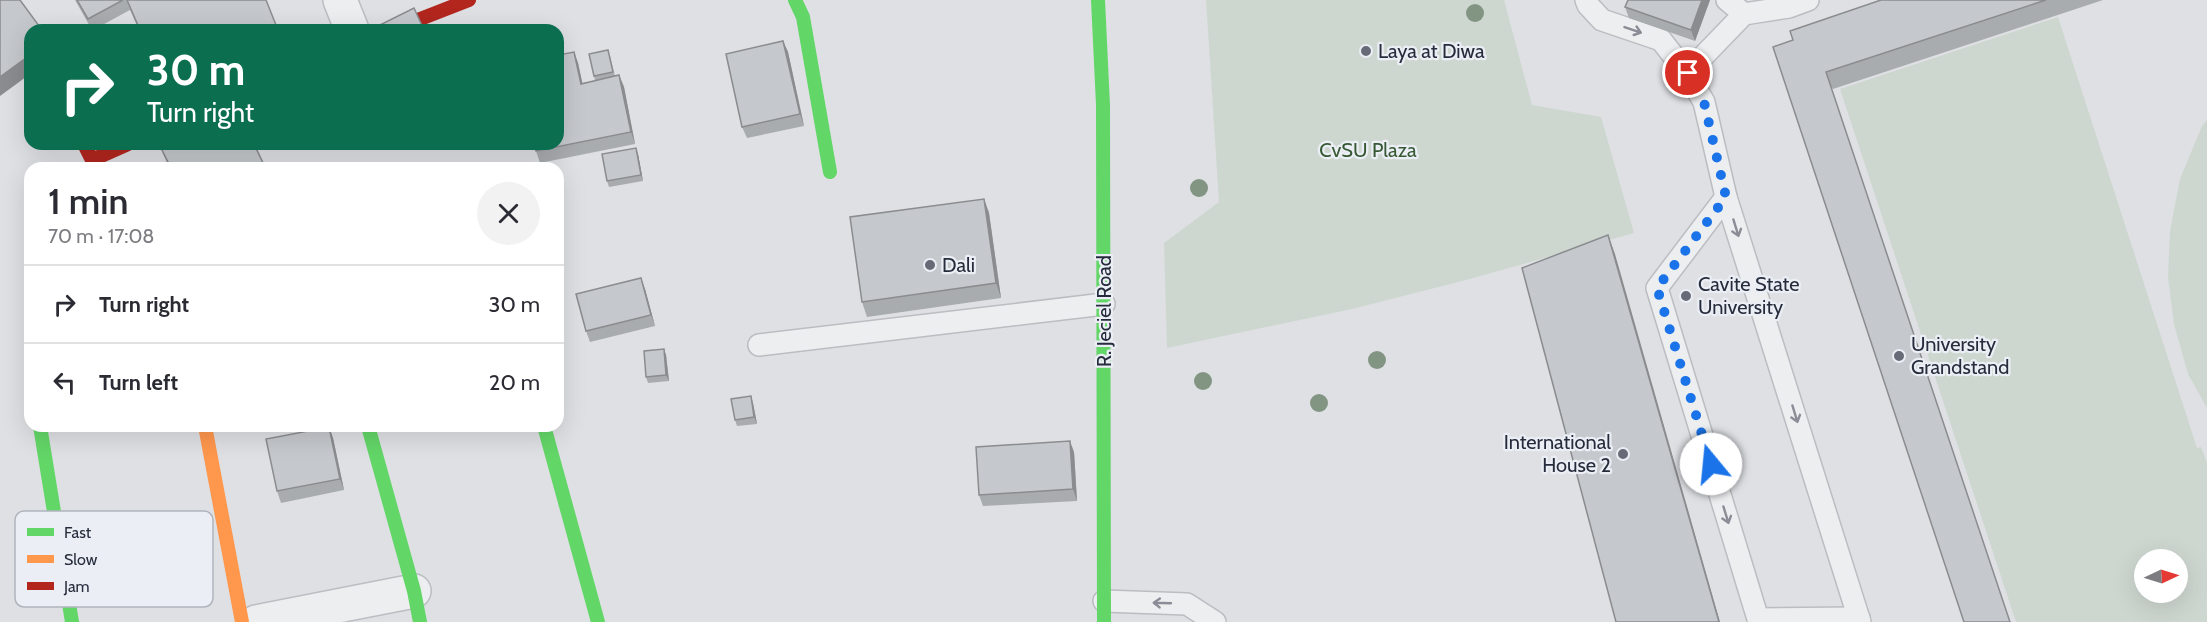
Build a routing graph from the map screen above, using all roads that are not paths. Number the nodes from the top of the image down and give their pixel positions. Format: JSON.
{"nodes":[{"id":1,"x":340,"y":0,"type":"edge"},
{"id":2,"x":470,"y":0,"type":"edge"},
{"id":3,"x":795,"y":0,"type":"edge"},
{"id":4,"x":1098,"y":0,"type":"edge"},
{"id":5,"x":1586,"y":0,"type":"edge"},
{"id":6,"x":1727,"y":0,"type":"edge"},
{"id":7,"x":1808,"y":0,"type":"edge"},
{"id":8,"x":1744,"y":14,"type":"junction"},
{"id":9,"x":350,"y":24,"type":"edge"},
{"id":10,"x":408,"y":24,"type":"edge"},
{"id":11,"x":1688,"y":73,"type":"junction"},
{"id":12,"x":87,"y":150,"type":"edge"},
{"id":13,"x":114,"y":150,"type":"edge"},
{"id":14,"x":830,"y":172,"type":"dead end"},
{"id":15,"x":1726,"y":197,"type":"junction"},
{"id":16,"x":1104,"y":304,"type":"junction"},
{"id":17,"x":759,"y":345,"type":"dead end"},
{"id":18,"x":41,"y":432,"type":"edge"},
{"id":19,"x":206,"y":432,"type":"edge"},
{"id":20,"x":370,"y":432,"type":"edge"},
{"id":21,"x":546,"y":432,"type":"edge"},
{"id":22,"x":54,"y":511,"type":"edge"},
{"id":23,"x":70,"y":607,"type":"edge"},
{"id":24,"x":417,"y":607,"type":"edge"},
{"id":25,"x":1104,"y":612,"type":"edge"},
{"id":26,"x":1860,"y":620,"type":"edge"},
{"id":27,"x":72,"y":622,"type":"edge"},
{"id":28,"x":242,"y":622,"type":"edge"},
{"id":29,"x":256,"y":622,"type":"edge"},
{"id":30,"x":598,"y":622,"type":"edge"},
{"id":31,"x":1215,"y":622,"type":"edge"}],
"edges":[{"from":1,"to":9,"type":"street"},
{"from":2,"to":10,"type":"street"},
{"from":3,"to":14,"type":"street"},
{"from":4,"to":16,"type":"street","name":"R. Jeciel Road"},
{"from":5,"to":11,"type":"lane","one_way":true},
{"from":6,"to":8,"type":"lane"},
{"from":7,"to":8,"type":"lane"},
{"from":8,"to":11,"type":"lane"},
{"from":11,"to":15,"type":"lane"},
{"from":12,"to":13,"type":"street"},
{"from":15,"to":26,"type":"lane","one_way":true},
{"from":15,"to":26,"type":"lane","one_way":true},
{"from":16,"to":17,"type":"lane"},
{"from":16,"to":25,"type":"street","name":"R. Jeciel Road"},
{"from":18,"to":22,"type":"street"},
{"from":19,"to":28,"type":"street"},
{"from":20,"to":24,"type":"street"},
{"from":21,"to":30,"type":"street"},
{"from":23,"to":27,"type":"street"},
{"from":24,"to":29,"type":"street"},
{"from":31,"to":25,"type":"lane","one_way":true}]}
